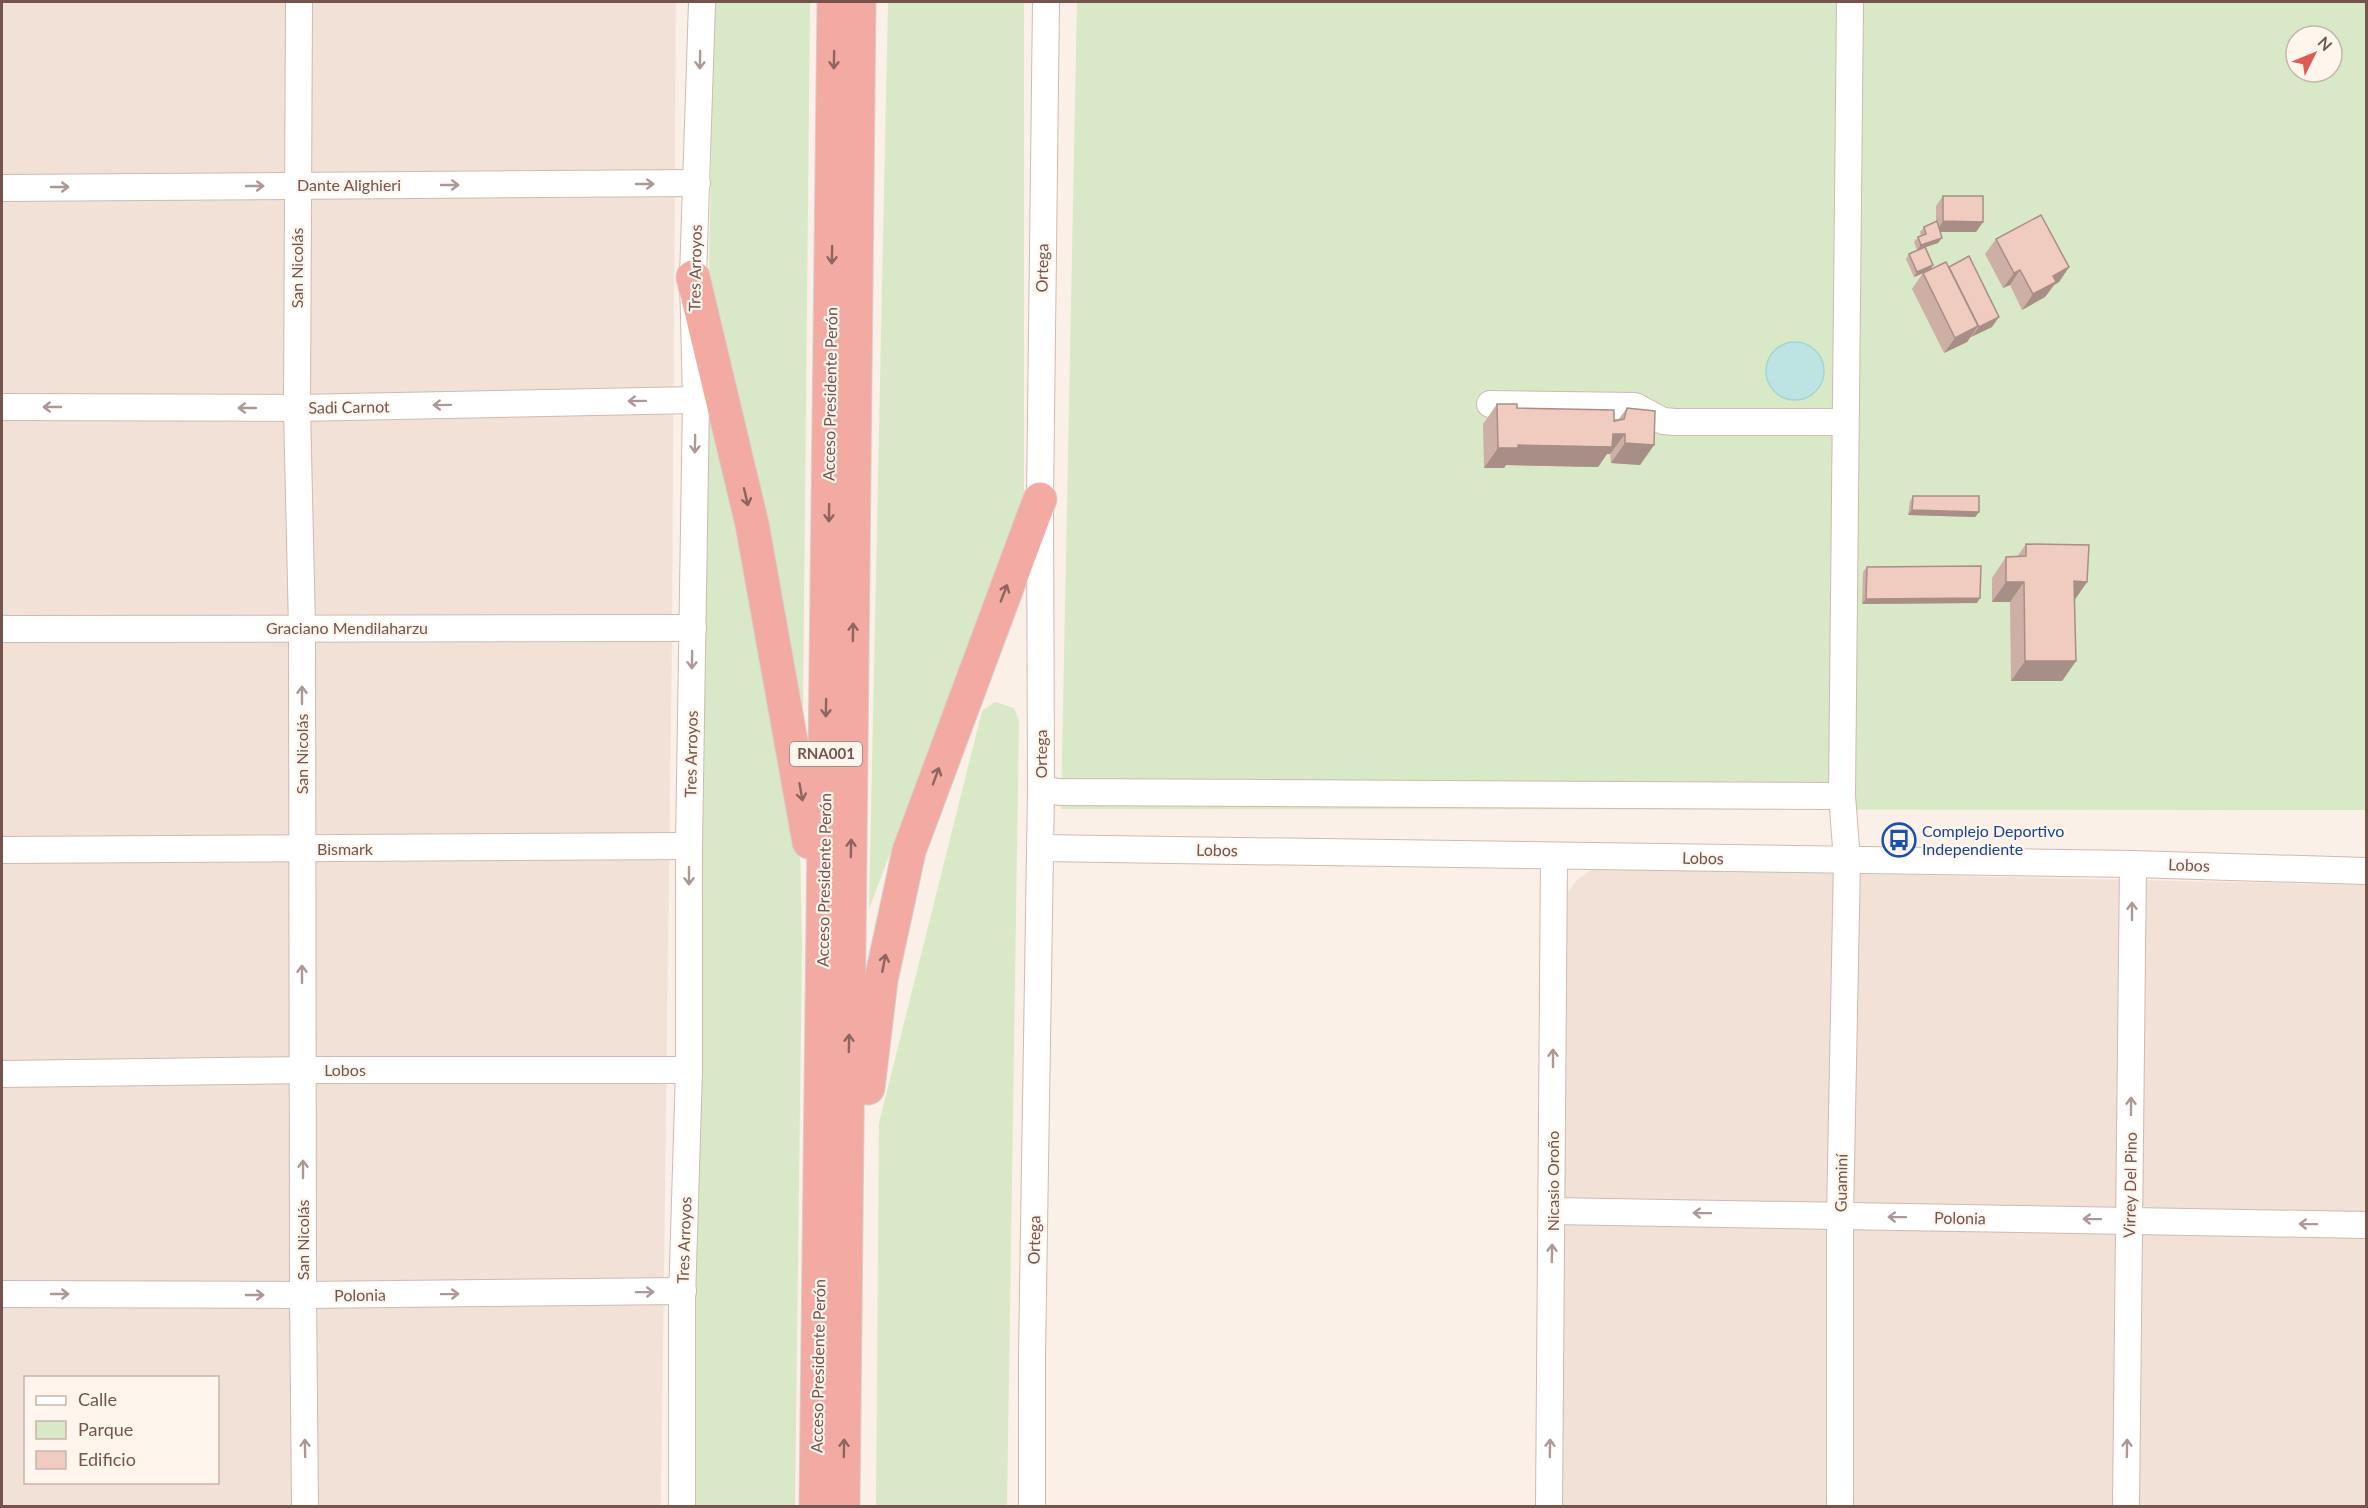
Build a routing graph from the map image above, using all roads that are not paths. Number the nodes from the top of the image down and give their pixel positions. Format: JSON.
{"nodes":[{"id":1,"x":299,"y":2,"type":"edge"},
{"id":2,"x":702,"y":2,"type":"edge"},
{"id":3,"x":834,"y":2,"type":"edge"},
{"id":4,"x":859,"y":2,"type":"edge"},
{"id":5,"x":1046,"y":2,"type":"edge"},
{"id":6,"x":1850,"y":2,"type":"edge"},
{"id":7,"x":697,"y":183,"type":"junction"},
{"id":8,"x":297,"y":186,"type":"junction"},
{"id":9,"x":2,"y":188,"type":"edge"},
{"id":10,"x":693,"y":277,"type":"junction"},
{"id":11,"x":696,"y":400,"type":"junction"},
{"id":12,"x":1490,"y":404,"type":"dead end"},
{"id":13,"x":2,"y":407,"type":"edge"},
{"id":14,"x":297,"y":408,"type":"junction"},
{"id":15,"x":1845,"y":422,"type":"junction"},
{"id":16,"x":1040,"y":499,"type":"junction"},
{"id":17,"x":302,"y":628,"type":"junction"},
{"id":18,"x":693,"y":628,"type":"junction"},
{"id":19,"x":2,"y":629,"type":"edge"},
{"id":20,"x":1041,"y":789,"type":"junction"},
{"id":21,"x":1842,"y":796,"type":"junction"},
{"id":22,"x":689,"y":846,"type":"junction"},
{"id":23,"x":1040,"y":848,"type":"junction"},
{"id":24,"x":302,"y":849,"type":"junction"},
{"id":25,"x":2,"y":850,"type":"edge"},
{"id":26,"x":1554,"y":856,"type":"junction"},
{"id":27,"x":1847,"y":860,"type":"junction"},
{"id":28,"x":2133,"y":864,"type":"junction"},
{"id":29,"x":2367,"y":871,"type":"edge"},
{"id":30,"x":822,"y":1050,"type":"junction"},
{"id":31,"x":303,"y":1070,"type":"junction"},
{"id":32,"x":689,"y":1070,"type":"junction"},
{"id":33,"x":2,"y":1074,"type":"edge"},
{"id":34,"x":1553,"y":1210,"type":"junction"},
{"id":35,"x":1840,"y":1216,"type":"junction"},
{"id":36,"x":2130,"y":1220,"type":"junction"},
{"id":37,"x":2367,"y":1225,"type":"edge"},
{"id":38,"x":683,"y":1291,"type":"junction"},
{"id":39,"x":846,"y":1291,"type":"junction"},
{"id":40,"x":2,"y":1294,"type":"edge"},
{"id":41,"x":303,"y":1295,"type":"junction"},
{"id":42,"x":305,"y":1506,"type":"edge"},
{"id":43,"x":682,"y":1506,"type":"edge"},
{"id":44,"x":816,"y":1506,"type":"edge"},
{"id":45,"x":843,"y":1506,"type":"edge"},
{"id":46,"x":1032,"y":1506,"type":"edge"},
{"id":47,"x":1549,"y":1506,"type":"edge"},
{"id":48,"x":1840,"y":1506,"type":"edge"},
{"id":49,"x":2126,"y":1506,"type":"edge"}],
"edges":[{"from":1,"to":8,"type":"street","name":"San Nicolás"},
{"from":2,"to":7,"type":"street","name":"Tres Arroyos","one_way":true},
{"from":3,"to":30,"type":"highway","name":"Acceso Presidente Perón","number":"RNA001","one_way":true},
{"from":39,"to":4,"type":"highway","name":"Acceso Presidente Perón","number":"RNA001","one_way":true},
{"from":5,"to":16,"type":"street","name":"Ortega"},
{"from":6,"to":15,"type":"street","name":"Guaminí"},
{"from":8,"to":7,"type":"street","name":"Dante Alighieri","one_way":true},
{"from":7,"to":10,"type":"street","name":"Tres Arroyos"},
{"from":9,"to":8,"type":"street","name":"Dante Alighieri","one_way":true},
{"from":8,"to":14,"type":"street","name":"San Nicolás"},
{"from":10,"to":11,"type":"street","name":"Tres Arroyos"},
{"from":10,"to":30,"type":"highway","one_way":true},
{"from":11,"to":14,"type":"street","name":"Sadi Carnot","one_way":true},
{"from":11,"to":18,"type":"street","name":"Tres Arroyos","one_way":true},
{"from":12,"to":15,"type":"street"},
{"from":14,"to":13,"type":"street","name":"Sadi Carnot","one_way":true},
{"from":14,"to":17,"type":"street","name":"San Nicolás"},
{"from":15,"to":21,"type":"street","name":"Guaminí"},
{"from":16,"to":20,"type":"street","name":"Ortega"},
{"from":39,"to":16,"type":"highway","one_way":true},
{"from":17,"to":18,"type":"street","name":"Graciano Mendilaharzu"},
{"from":17,"to":19,"type":"street","name":"Graciano Mendilaharzu"},
{"from":24,"to":17,"type":"street","name":"San Nicolás","one_way":true},
{"from":18,"to":22,"type":"street","name":"Tres Arroyos","one_way":true},
{"from":20,"to":21,"type":"street"},
{"from":20,"to":23,"type":"street","name":"Ortega"},
{"from":21,"to":27,"type":"street","name":"Guaminí"},
{"from":22,"to":24,"type":"street","name":"Bismark"},
{"from":22,"to":32,"type":"street","name":"Tres Arroyos","one_way":true},
{"from":23,"to":26,"type":"street","name":"Lobos"},
{"from":23,"to":46,"type":"street","name":"Ortega"},
{"from":24,"to":25,"type":"street","name":"Bismark"},
{"from":31,"to":24,"type":"street","name":"San Nicolás","one_way":true},
{"from":26,"to":27,"type":"street","name":"Lobos"},
{"from":34,"to":26,"type":"street","name":"Nicasio Oroño","one_way":true},
{"from":27,"to":28,"type":"street","name":"Lobos"},
{"from":27,"to":35,"type":"street","name":"Guaminí"},
{"from":28,"to":29,"type":"street","name":"Lobos"},
{"from":36,"to":28,"type":"street","name":"Virrey Del Pino","one_way":true},
{"from":30,"to":44,"type":"highway","name":"Acceso Presidente Perón","number":"RNA001"},
{"from":31,"to":32,"type":"street","name":"Lobos"},
{"from":31,"to":33,"type":"street","name":"Lobos"},
{"from":41,"to":31,"type":"street","name":"San Nicolás","one_way":true},
{"from":32,"to":38,"type":"street","name":"Tres Arroyos"},
{"from":35,"to":34,"type":"street","name":"Polonia","one_way":true},
{"from":47,"to":34,"type":"street","name":"Nicasio Oroño","one_way":true},
{"from":36,"to":35,"type":"street","name":"Polonia","one_way":true},
{"from":35,"to":48,"type":"street","name":"Guaminí"},
{"from":37,"to":36,"type":"street","name":"Polonia","one_way":true},
{"from":49,"to":36,"type":"street","name":"Virrey Del Pino","one_way":true},
{"from":41,"to":38,"type":"street","name":"Polonia","one_way":true},
{"from":38,"to":43,"type":"street","name":"Tres Arroyos"},
{"from":45,"to":39,"type":"highway","name":"Acceso Presidente Perón","number":"RNA001","one_way":true},
{"from":40,"to":41,"type":"street","name":"Polonia","one_way":true},
{"from":42,"to":41,"type":"street","name":"San Nicolás","one_way":true}]}
